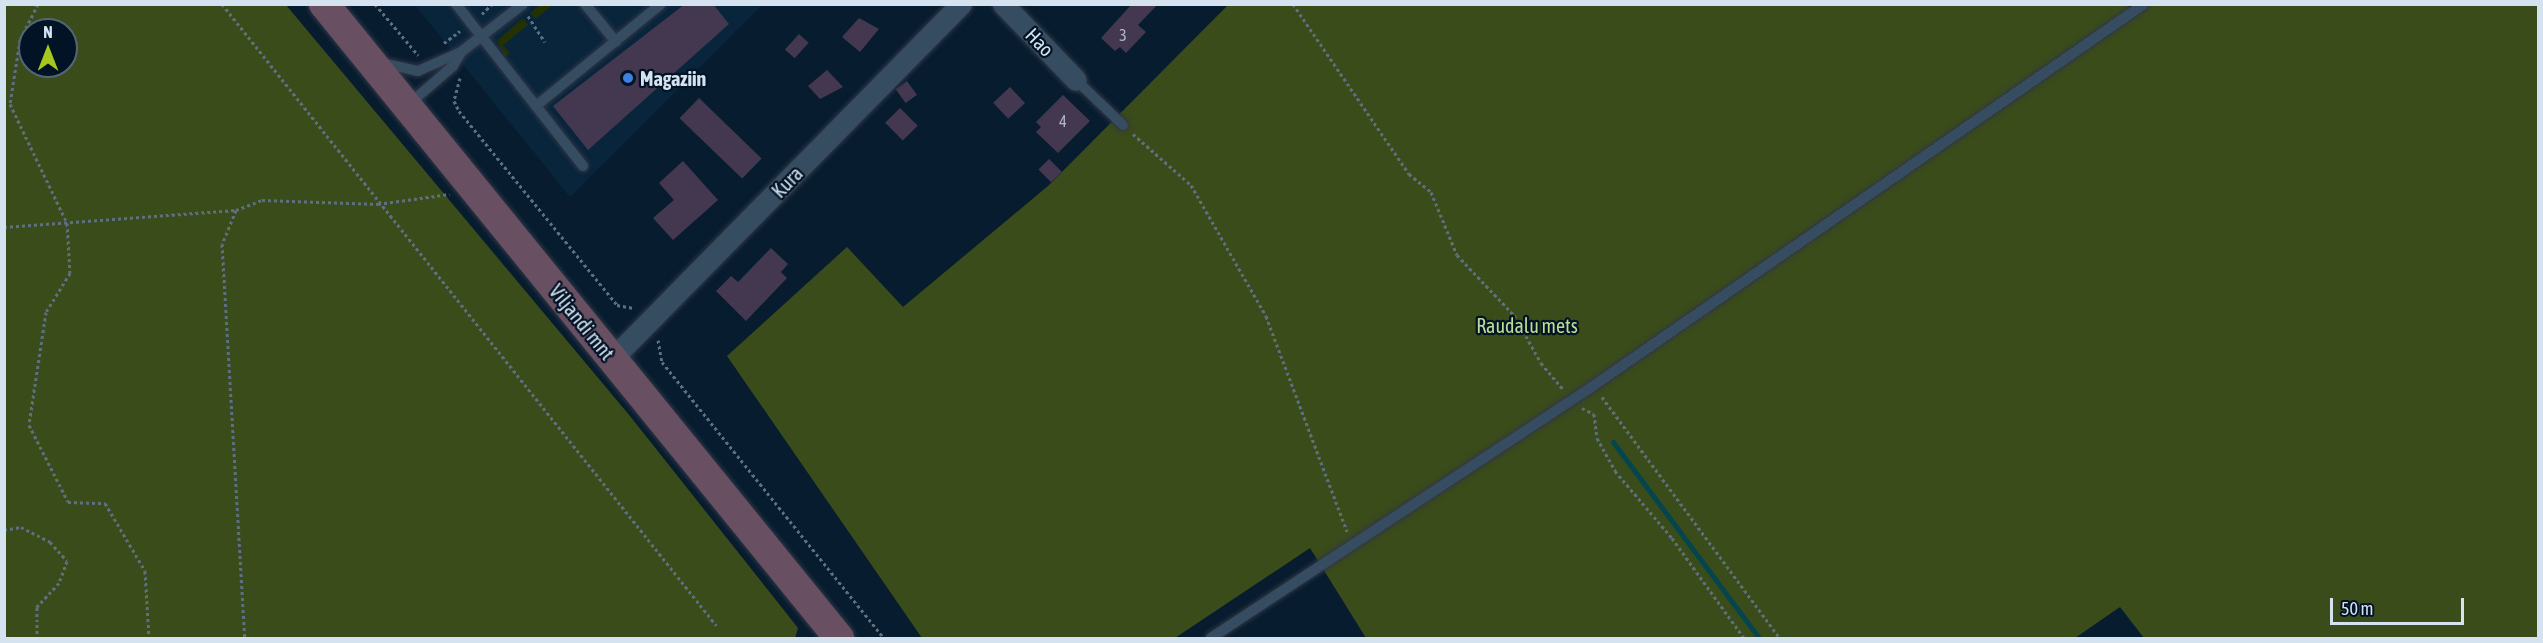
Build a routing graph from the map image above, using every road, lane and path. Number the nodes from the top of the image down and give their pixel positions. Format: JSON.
{"nodes":[{"id":1,"x":38,"y":4,"type":"edge"},
{"id":2,"x":222,"y":4,"type":"edge"},
{"id":3,"x":324,"y":4,"type":"edge"},
{"id":4,"x":375,"y":4,"type":"edge"},
{"id":5,"x":456,"y":4,"type":"edge"},
{"id":6,"x":585,"y":4,"type":"edge"},
{"id":7,"x":661,"y":4,"type":"edge"},
{"id":8,"x":961,"y":4,"type":"edge"},
{"id":9,"x":1003,"y":4,"type":"edge"},
{"id":10,"x":1293,"y":4,"type":"edge"},
{"id":11,"x":2144,"y":4,"type":"edge"},
{"id":12,"x":522,"y":5,"type":"edge"},
{"id":13,"x":481,"y":36,"type":"junction"},
{"id":14,"x":545,"y":42,"type":"dead end"},
{"id":15,"x":616,"y":42,"type":"junction"},
{"id":16,"x":461,"y":52,"type":"junction"},
{"id":17,"x":364,"y":54,"type":"junction"},
{"id":18,"x":446,"y":57,"type":"junction"},
{"id":19,"x":453,"y":66,"type":"junction"},
{"id":20,"x":1076,"y":80,"type":"joint"},
{"id":21,"x":407,"y":106,"type":"junction"},
{"id":22,"x":536,"y":106,"type":"junction"},
{"id":23,"x":1123,"y":125,"type":"joint"},
{"id":24,"x":583,"y":166,"type":"dead end"},
{"id":25,"x":469,"y":182,"type":"junction"},
{"id":26,"x":378,"y":204,"type":"junction"},
{"id":27,"x":236,"y":210,"type":"junction"},
{"id":28,"x":67,"y":223,"type":"junction"},
{"id":29,"x":4,"y":227,"type":"edge"},
{"id":30,"x":659,"y":313,"type":"junction"},
{"id":31,"x":612,"y":359,"type":"junction"},
{"id":32,"x":1593,"y":386,"type":"junction"},
{"id":33,"x":1573,"y":399,"type":"junction"},
{"id":34,"x":4,"y":530,"type":"edge"},
{"id":35,"x":1351,"y":545,"type":"junction"},
{"id":36,"x":717,"y":625,"type":"dead end"},
{"id":37,"x":37,"y":639,"type":"edge"},
{"id":38,"x":149,"y":639,"type":"edge"},
{"id":39,"x":245,"y":639,"type":"edge"},
{"id":40,"x":839,"y":639,"type":"edge"},
{"id":41,"x":884,"y":639,"type":"edge"},
{"id":42,"x":1211,"y":639,"type":"edge"},
{"id":43,"x":1744,"y":639,"type":"edge"},
{"id":44,"x":1780,"y":639,"type":"edge"}],
"edges":[{"from":1,"to":28,"type":"path"},
{"from":2,"to":26,"type":"path"},
{"from":3,"to":17,"type":"main road","name":"Viljandi mnt"},
{"from":4,"to":18,"type":"path"},
{"from":5,"to":13,"type":"lane"},
{"from":6,"to":15,"type":"lane"},
{"from":7,"to":15,"type":"lane"},
{"from":8,"to":30,"type":"street","name":"Kura"},
{"from":9,"to":20,"type":"street","name":"Hao"},
{"from":10,"to":33,"type":"path"},
{"from":11,"to":32,"type":"lane"},
{"from":12,"to":13,"type":"lane"},
{"from":12,"to":14,"type":"path"},
{"from":13,"to":16,"type":"lane"},
{"from":13,"to":22,"type":"lane"},
{"from":15,"to":22,"type":"lane"},
{"from":16,"to":18,"type":"lane"},
{"from":16,"to":19,"type":"lane"},
{"from":17,"to":18,"type":"lane"},
{"from":17,"to":21,"type":"main road","name":"Viljandi mnt"},
{"from":19,"to":21,"type":"lane"},
{"from":19,"to":30,"type":"path"},
{"from":20,"to":23,"type":"lane"},
{"from":21,"to":25,"type":"main road","name":"Viljandi mnt"},
{"from":22,"to":24,"type":"lane"},
{"from":23,"to":35,"type":"path"},
{"from":25,"to":26,"type":"path"},
{"from":25,"to":31,"type":"main road","name":"Viljandi mnt"},
{"from":26,"to":27,"type":"path"},
{"from":26,"to":36,"type":"path"},
{"from":27,"to":28,"type":"path"},
{"from":27,"to":39,"type":"path"},
{"from":28,"to":29,"type":"path"},
{"from":28,"to":38,"type":"path"},
{"from":30,"to":31,"type":"street","name":"Kura"},
{"from":30,"to":41,"type":"path"},
{"from":31,"to":40,"type":"main road","name":"Viljandi mnt"},
{"from":32,"to":33,"type":"lane"},
{"from":32,"to":44,"type":"path"},
{"from":33,"to":35,"type":"lane"},
{"from":33,"to":43,"type":"path"},
{"from":34,"to":37,"type":"path"},
{"from":35,"to":42,"type":"lane"}]}
